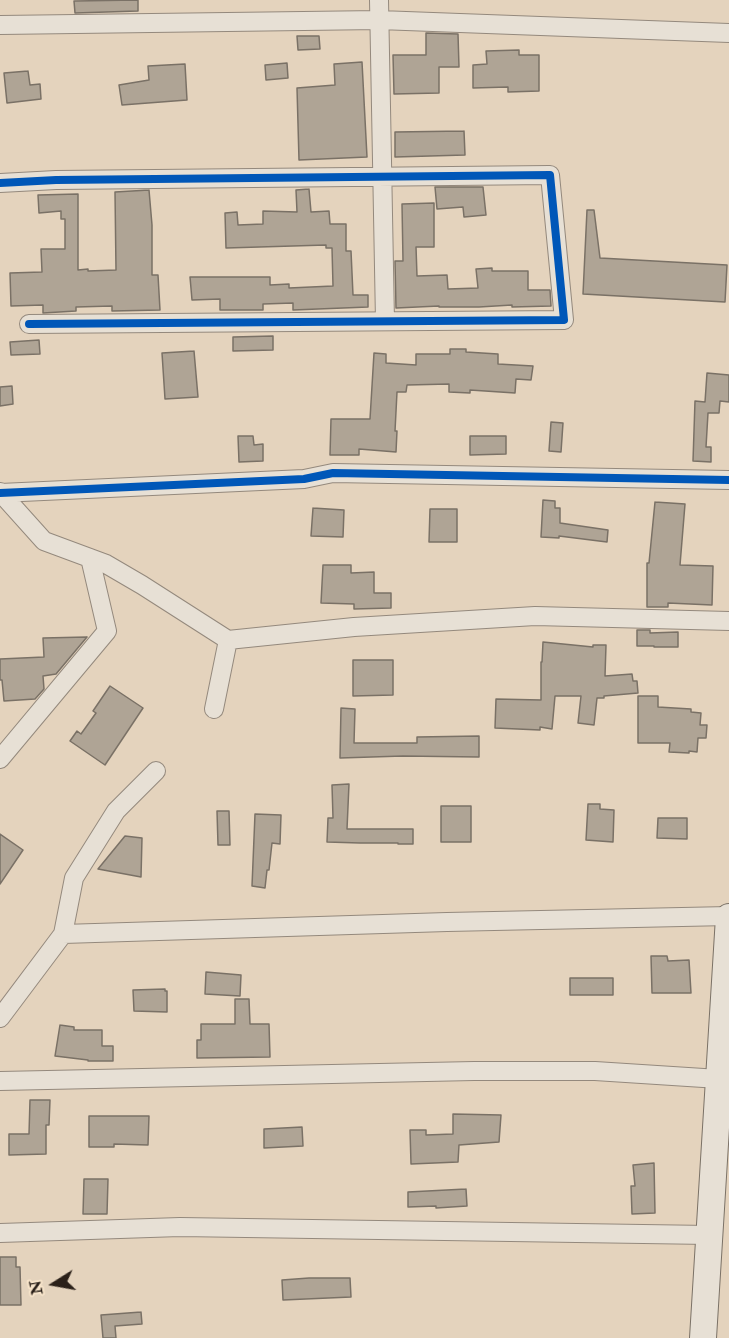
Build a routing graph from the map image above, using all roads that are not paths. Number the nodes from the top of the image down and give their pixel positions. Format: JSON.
{"nodes":[{"id":1,"x":379,"y":0,"type":"edge"},
{"id":2,"x":379,"y":20,"type":"junction"},
{"id":3,"x":0,"y":25,"type":"edge"},
{"id":4,"x":729,"y":33,"type":"edge"},
{"id":5,"x":383,"y":177,"type":"junction"},
{"id":6,"x":0,"y":183,"type":"edge"},
{"id":7,"x":385,"y":321,"type":"junction"},
{"id":8,"x":29,"y":324,"type":"dead end"},
{"id":9,"x":729,"y":480,"type":"edge"},
{"id":10,"x":0,"y":493,"type":"edge"},
{"id":11,"x":90,"y":558,"type":"junction"},
{"id":12,"x":729,"y":621,"type":"edge"},
{"id":13,"x":228,"y":640,"type":"junction"},
{"id":14,"x":214,"y":709,"type":"dead end"},
{"id":15,"x":0,"y":759,"type":"edge"},
{"id":16,"x":156,"y":771,"type":"dead end"},
{"id":17,"x":729,"y":917,"type":"edge"},
{"id":18,"x":63,"y":934,"type":"junction"},
{"id":19,"x":0,"y":1018,"type":"edge"},
{"id":20,"x":719,"y":1079,"type":"junction"},
{"id":21,"x":0,"y":1081,"type":"edge"},
{"id":22,"x":729,"y":1203,"type":"edge"},
{"id":23,"x":0,"y":1233,"type":"edge"},
{"id":24,"x":709,"y":1236,"type":"junction"},
{"id":25,"x":703,"y":1338,"type":"edge"},
{"id":26,"x":720,"y":1338,"type":"edge"}],
"edges":[{"from":1,"to":2,"type":"street"},
{"from":2,"to":3,"type":"street"},
{"from":2,"to":4,"type":"street"},
{"from":2,"to":5,"type":"street"},
{"from":5,"to":6,"type":"street"},
{"from":5,"to":7,"type":"street"},
{"from":5,"to":7,"type":"street"},
{"from":7,"to":8,"type":"street"},
{"from":9,"to":10,"type":"street"},
{"from":10,"to":11,"type":"street"},
{"from":11,"to":13,"type":"street"},
{"from":11,"to":15,"type":"street"},
{"from":12,"to":13,"type":"street"},
{"from":13,"to":14,"type":"street"},
{"from":16,"to":18,"type":"street"},
{"from":17,"to":18,"type":"street"},
{"from":17,"to":20,"type":"street"},
{"from":18,"to":19,"type":"street"},
{"from":20,"to":21,"type":"street"},
{"from":20,"to":24,"type":"street"},
{"from":22,"to":26,"type":"street"},
{"from":23,"to":24,"type":"street"},
{"from":24,"to":25,"type":"street"}]}
